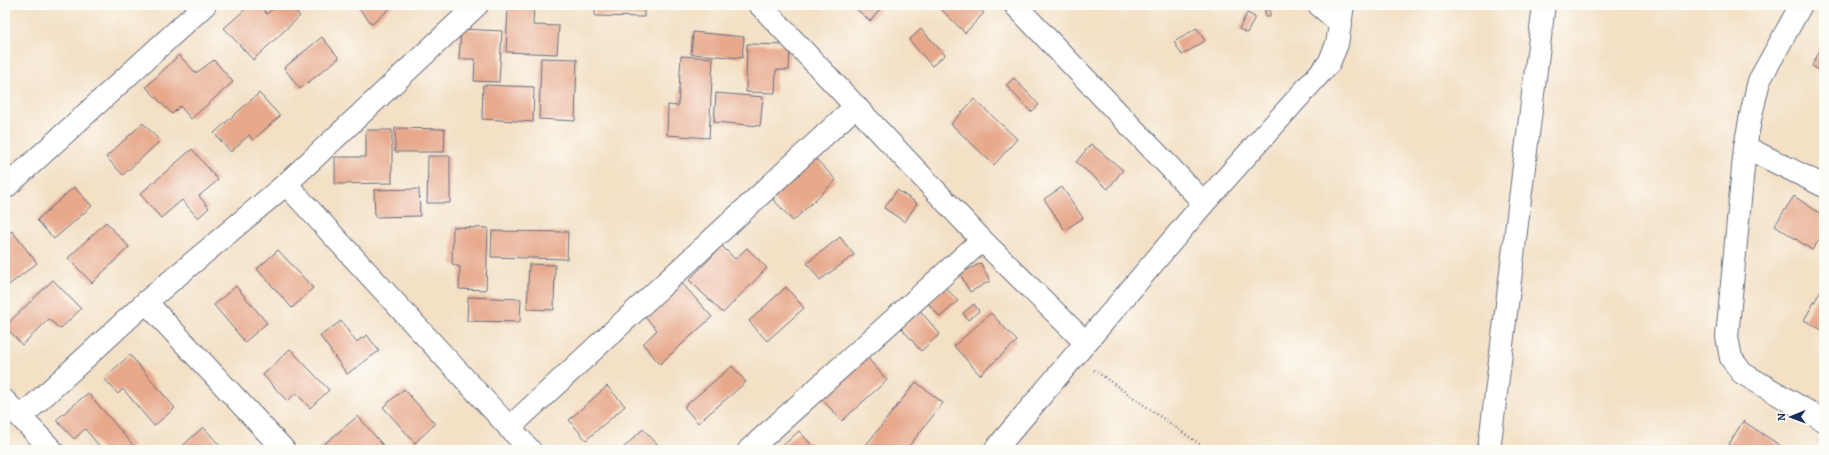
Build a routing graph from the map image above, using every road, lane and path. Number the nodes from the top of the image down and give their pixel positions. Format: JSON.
{"nodes":[{"id":1,"x":205,"y":5,"type":"edge"},
{"id":2,"x":477,"y":5,"type":"edge"},
{"id":3,"x":760,"y":5,"type":"edge"},
{"id":4,"x":1016,"y":5,"type":"edge"},
{"id":5,"x":1319,"y":5,"type":"edge"},
{"id":6,"x":1544,"y":5,"type":"edge"},
{"id":7,"x":1801,"y":5,"type":"edge"},
{"id":8,"x":1342,"y":14,"type":"edge"},
{"id":9,"x":856,"y":106,"type":"junction"},
{"id":10,"x":1745,"y":146,"type":"junction"},
{"id":11,"x":286,"y":184,"type":"junction"},
{"id":12,"x":1824,"y":186,"type":"edge"},
{"id":13,"x":5,"y":188,"type":"edge"},
{"id":14,"x":1204,"y":203,"type":"junction"},
{"id":15,"x":982,"y":240,"type":"junction"},
{"id":16,"x":146,"y":302,"type":"junction"},
{"id":17,"x":1080,"y":349,"type":"junction"},
{"id":18,"x":5,"y":401,"type":"edge"},
{"id":19,"x":21,"y":417,"type":"junction"},
{"id":20,"x":1824,"y":421,"type":"edge"},
{"id":21,"x":509,"y":428,"type":"junction"},
{"id":22,"x":52,"y":450,"type":"edge"},
{"id":23,"x":284,"y":450,"type":"edge"},
{"id":24,"x":530,"y":450,"type":"edge"},
{"id":25,"x":749,"y":450,"type":"edge"},
{"id":26,"x":995,"y":450,"type":"edge"},
{"id":27,"x":1208,"y":450,"type":"edge"},
{"id":28,"x":1489,"y":450,"type":"edge"}],
"edges":[{"from":1,"to":13,"type":"street"},
{"from":2,"to":11,"type":"street"},
{"from":3,"to":9,"type":"street"},
{"from":4,"to":14,"type":"street"},
{"from":5,"to":8,"type":"street"},
{"from":6,"to":28,"type":"street"},
{"from":7,"to":10,"type":"street"},
{"from":8,"to":14,"type":"street"},
{"from":9,"to":15,"type":"street"},
{"from":9,"to":21,"type":"street"},
{"from":10,"to":12,"type":"street"},
{"from":10,"to":20,"type":"street"},
{"from":11,"to":16,"type":"street"},
{"from":11,"to":21,"type":"street"},
{"from":14,"to":17,"type":"street"},
{"from":15,"to":17,"type":"street"},
{"from":15,"to":25,"type":"street"},
{"from":16,"to":19,"type":"street"},
{"from":16,"to":23,"type":"street"},
{"from":17,"to":26,"type":"street"},
{"from":17,"to":27,"type":"path"},
{"from":18,"to":19,"type":"street"},
{"from":19,"to":22,"type":"street"},
{"from":21,"to":24,"type":"street"}]}
